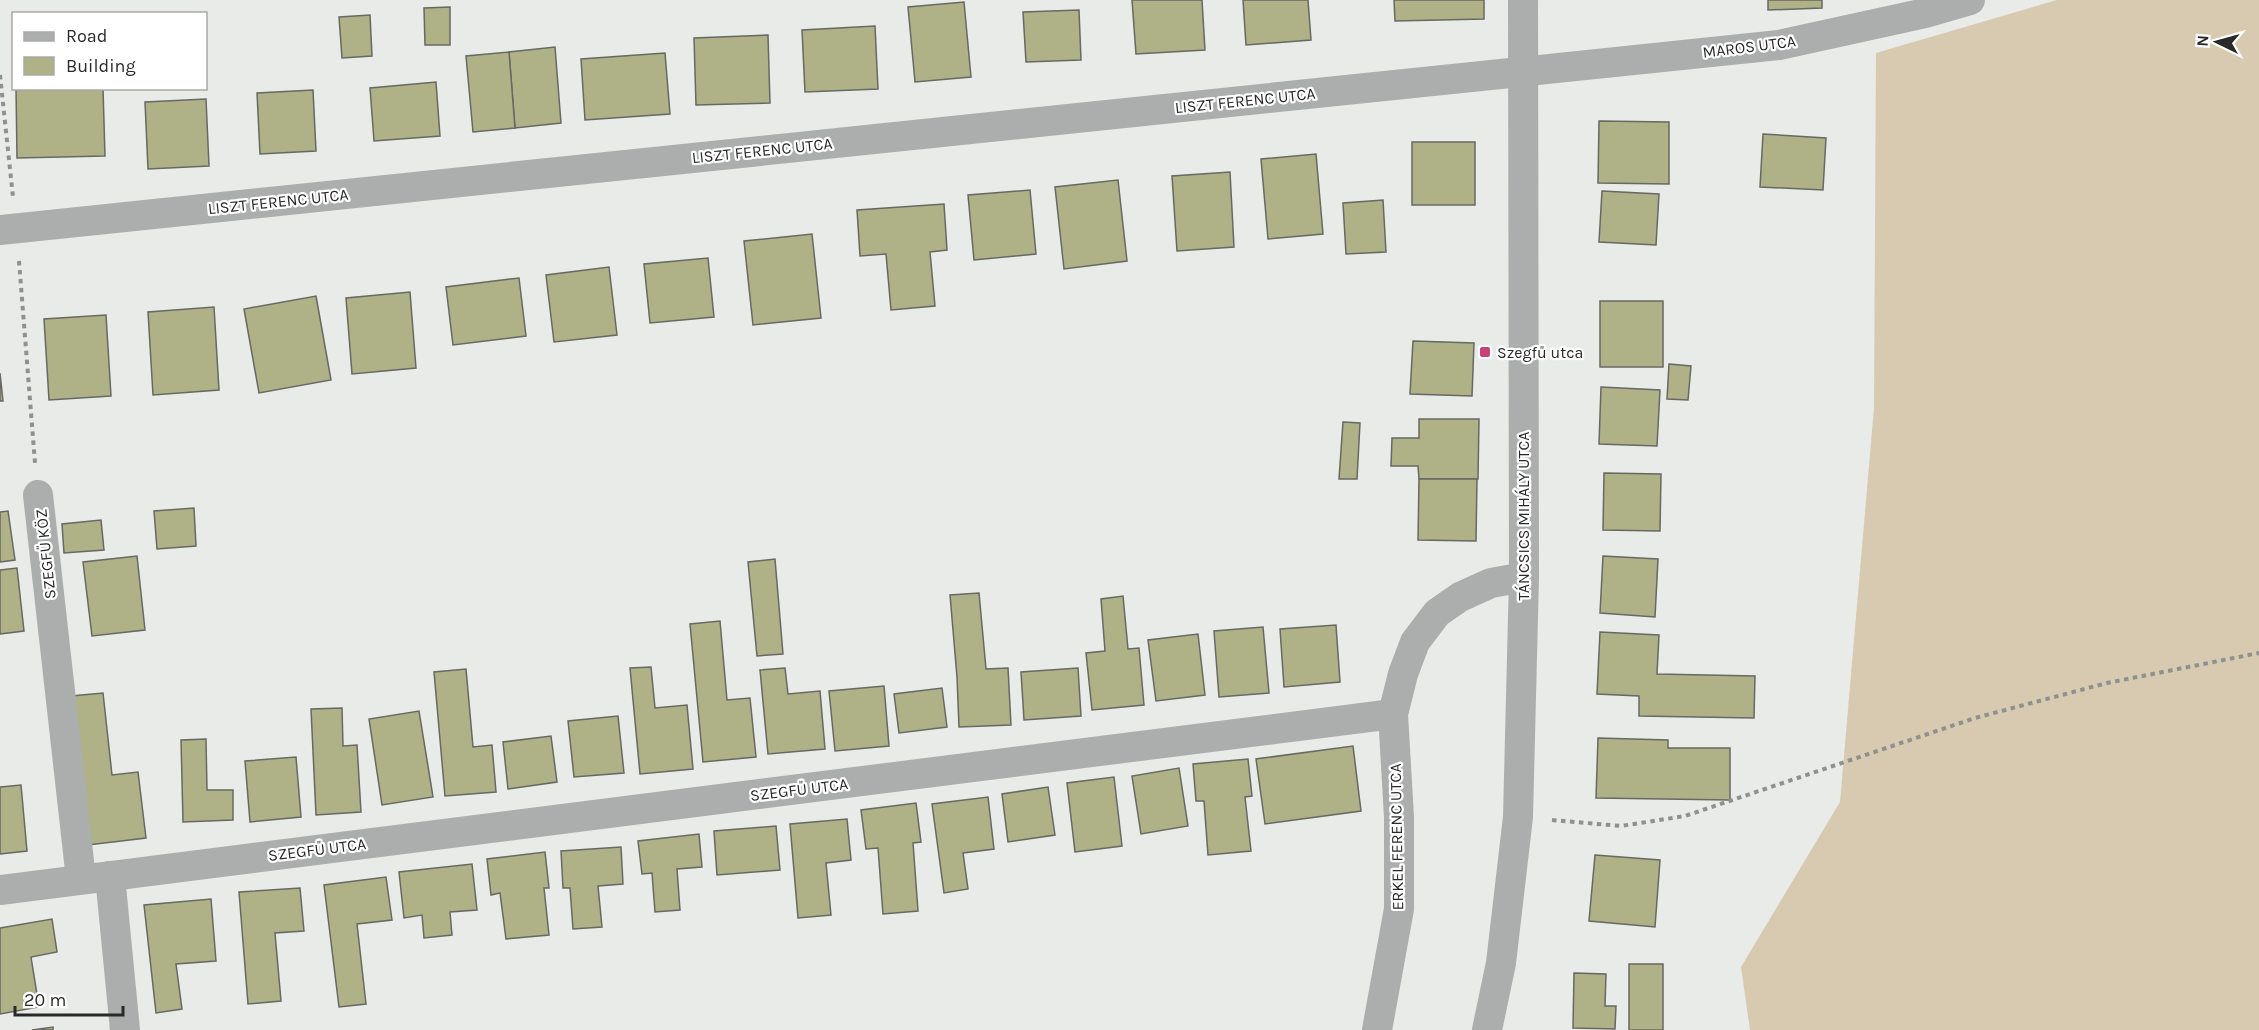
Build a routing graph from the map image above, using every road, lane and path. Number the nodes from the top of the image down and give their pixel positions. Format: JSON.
{"nodes":[{"id":1,"x":1523,"y":0,"type":"edge"},
{"id":2,"x":1970,"y":0,"type":"edge"},
{"id":3,"x":1523,"y":71,"type":"junction"},
{"id":4,"x":0,"y":75,"type":"edge"},
{"id":5,"x":8,"y":229,"type":"edge"},
{"id":6,"x":38,"y":495,"type":"joint"},
{"id":7,"x":1524,"y":577,"type":"junction"},
{"id":8,"x":2259,"y":653,"type":"edge"},
{"id":9,"x":1393,"y":714,"type":"junction"},
{"id":10,"x":1518,"y":817,"type":"junction"},
{"id":11,"x":96,"y":877,"type":"junction"},
{"id":12,"x":0,"y":890,"type":"edge"},
{"id":13,"x":125,"y":1030,"type":"edge"},
{"id":14,"x":1377,"y":1030,"type":"edge"},
{"id":15,"x":1487,"y":1030,"type":"edge"}],
"edges":[{"from":1,"to":3,"type":"street","name":"TÁNCSICS MIHÁLY UTCA"},
{"from":2,"to":3,"type":"street","name":"MAROS UTCA"},
{"from":3,"to":5,"type":"street","name":"LISZT FERENC UTCA"},
{"from":3,"to":7,"type":"street","name":"TÁNCSICS MIHÁLY UTCA"},
{"from":4,"to":5,"type":"path","name":"SZEGFŰ KÖZ"},
{"from":5,"to":6,"type":"path","name":"SZEGFŰ KÖZ"},
{"from":6,"to":11,"type":"street","name":"SZEGFŰ KÖZ"},
{"from":7,"to":9,"type":"street"},
{"from":7,"to":10,"type":"street","name":"TÁNCSICS MIHÁLY UTCA"},
{"from":8,"to":10,"type":"path"},
{"from":9,"to":11,"type":"street","name":"SZEGFŰ UTCA"},
{"from":9,"to":14,"type":"street","name":"ERKEL FERENC UTCA"},
{"from":10,"to":15,"type":"street","name":"TÁNCSICS MIHÁLY UTCA"},
{"from":11,"to":12,"type":"street","name":"SZEGFŰ UTCA"},
{"from":11,"to":13,"type":"street","name":"SZEGFŰ KÖZ"}]}
